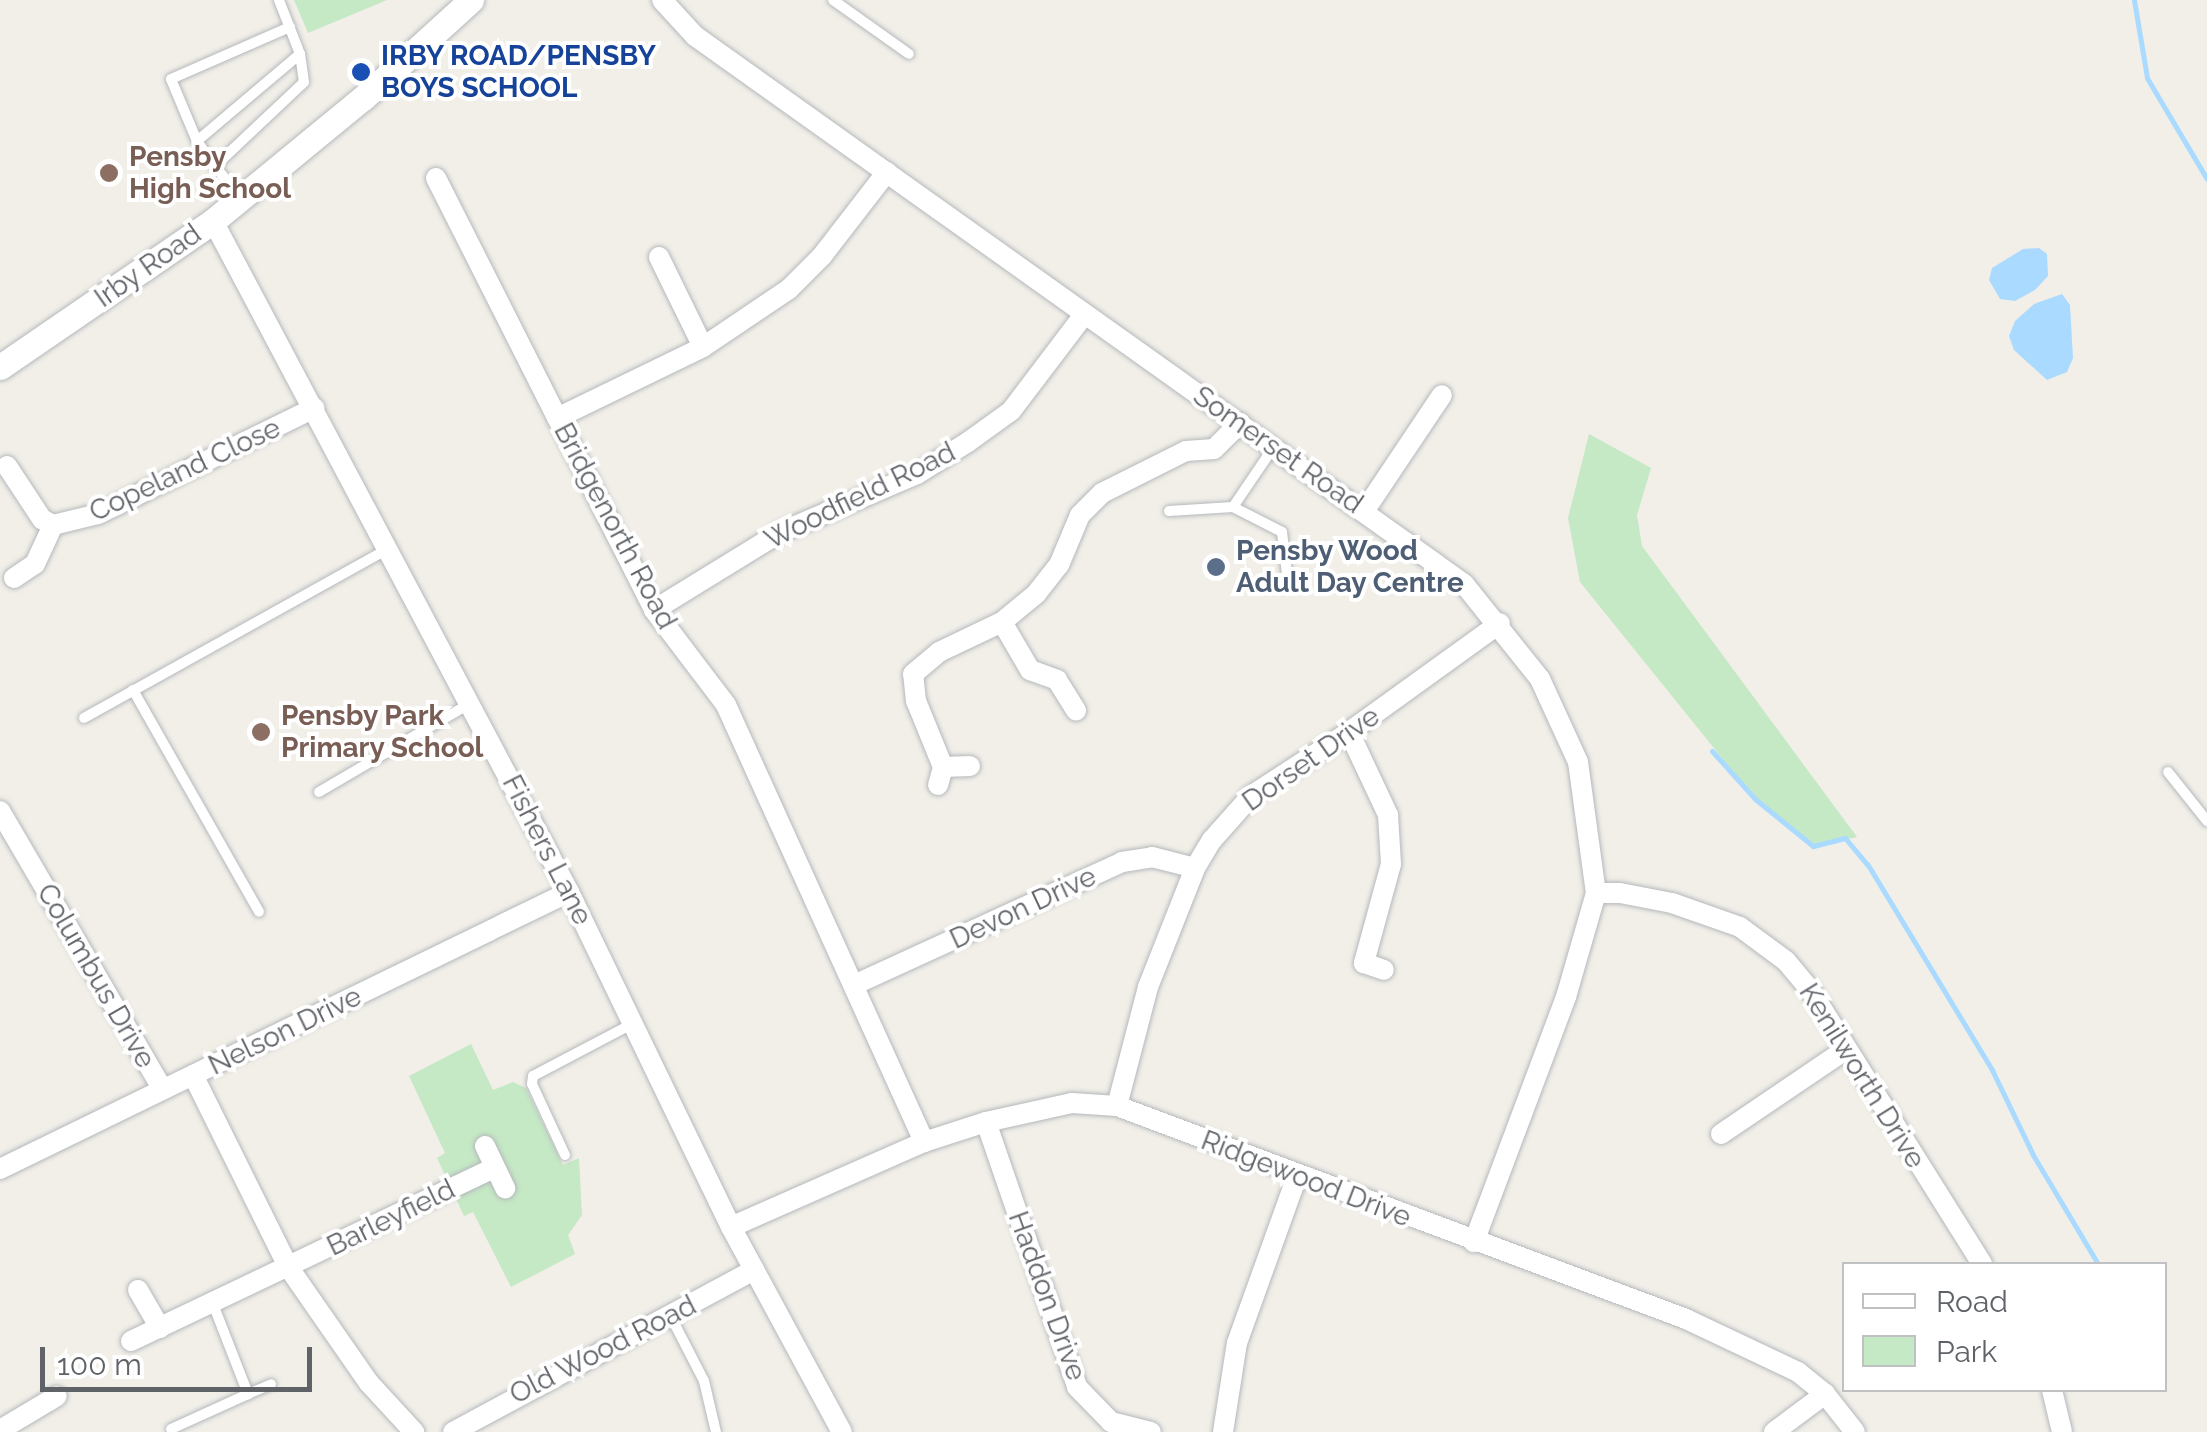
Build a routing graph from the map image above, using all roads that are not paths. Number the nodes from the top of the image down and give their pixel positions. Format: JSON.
{"nodes":[{"id":1,"x":279,"y":0,"type":"edge"},
{"id":2,"x":471,"y":0,"type":"edge"},
{"id":3,"x":662,"y":0,"type":"edge"},
{"id":4,"x":833,"y":0,"type":"edge"},
{"id":5,"x":290,"y":27,"type":"junction"},
{"id":6,"x":300,"y":54,"type":"junction"},
{"id":7,"x":909,"y":54,"type":"dead end"},
{"id":8,"x":197,"y":141,"type":"junction"},
{"id":9,"x":214,"y":166,"type":"junction"},
{"id":10,"x":887,"y":172,"type":"junction"},
{"id":11,"x":436,"y":178,"type":"dead end"},
{"id":12,"x":240,"y":198,"type":"junction"},
{"id":13,"x":213,"y":221,"type":"junction"},
{"id":14,"x":658,"y":257,"type":"dead end"},
{"id":15,"x":1084,"y":315,"type":"junction"},
{"id":16,"x":703,"y":347,"type":"junction"},
{"id":17,"x":0,"y":367,"type":"edge"},
{"id":18,"x":1442,"y":394,"type":"dead end"},
{"id":19,"x":314,"y":408,"type":"junction"},
{"id":20,"x":558,"y":418,"type":"junction"},
{"id":21,"x":1240,"y":423,"type":"junction"},
{"id":22,"x":1274,"y":447,"type":"junction"},
{"id":23,"x":7,"y":466,"type":"dead end"},
{"id":24,"x":1233,"y":507,"type":"junction"},
{"id":25,"x":1365,"y":510,"type":"junction"},
{"id":26,"x":1169,"y":511,"type":"dead end"},
{"id":27,"x":53,"y":525,"type":"junction"},
{"id":28,"x":388,"y":549,"type":"junction"},
{"id":29,"x":1288,"y":574,"type":"dead end"},
{"id":30,"x":14,"y":578,"type":"dead end"},
{"id":31,"x":654,"y":610,"type":"junction"},
{"id":32,"x":1002,"y":622,"type":"junction"},
{"id":33,"x":1500,"y":623,"type":"junction"},
{"id":34,"x":133,"y":690,"type":"junction"},
{"id":35,"x":470,"y":703,"type":"junction"},
{"id":36,"x":1076,"y":710,"type":"dead end"},
{"id":37,"x":84,"y":718,"type":"dead end"},
{"id":38,"x":1350,"y":732,"type":"junction"},
{"id":39,"x":970,"y":766,"type":"dead end"},
{"id":40,"x":2168,"y":772,"type":"dead end"},
{"id":41,"x":319,"y":792,"type":"dead end"},
{"id":42,"x":0,"y":812,"type":"edge"},
{"id":43,"x":2207,"y":821,"type":"edge"},
{"id":44,"x":1195,"y":868,"type":"junction"},
{"id":45,"x":569,"y":892,"type":"junction"},
{"id":46,"x":1596,"y":893,"type":"junction"},
{"id":47,"x":258,"y":912,"type":"dead end"},
{"id":48,"x":1384,"y":970,"type":"dead end"},
{"id":49,"x":856,"y":984,"type":"junction"},
{"id":50,"x":635,"y":1022,"type":"junction"},
{"id":51,"x":1845,"y":1050,"type":"junction"},
{"id":52,"x":193,"y":1075,"type":"junction"},
{"id":53,"x":162,"y":1088,"type":"junction"},
{"id":54,"x":1117,"y":1106,"type":"junction"},
{"id":55,"x":986,"y":1122,"type":"junction"},
{"id":56,"x":1722,"y":1134,"type":"dead end"},
{"id":57,"x":924,"y":1142,"type":"junction"},
{"id":58,"x":485,"y":1146,"type":"dead end"},
{"id":59,"x":565,"y":1155,"type":"dead end"},
{"id":60,"x":494,"y":1168,"type":"junction"},
{"id":61,"x":0,"y":1169,"type":"edge"},
{"id":62,"x":1296,"y":1176,"type":"junction"},
{"id":63,"x":505,"y":1188,"type":"dead end"},
{"id":64,"x":732,"y":1227,"type":"junction"},
{"id":65,"x":1474,"y":1242,"type":"junction"},
{"id":66,"x":1981,"y":1262,"type":"edge"},
{"id":67,"x":288,"y":1268,"type":"junction"},
{"id":68,"x":754,"y":1270,"type":"junction"},
{"id":69,"x":138,"y":1290,"type":"dead end"},
{"id":70,"x":213,"y":1304,"type":"junction"},
{"id":71,"x":670,"y":1318,"type":"junction"},
{"id":72,"x":160,"y":1328,"type":"junction"},
{"id":73,"x":131,"y":1341,"type":"dead end"},
{"id":74,"x":271,"y":1384,"type":"dead end"},
{"id":75,"x":2052,"y":1392,"type":"edge"},
{"id":76,"x":248,"y":1394,"type":"junction"},
{"id":77,"x":1825,"y":1394,"type":"junction"},
{"id":78,"x":57,"y":1396,"type":"dead end"},
{"id":79,"x":171,"y":1429,"type":"dead end"},
{"id":80,"x":0,"y":1430,"type":"edge"},
{"id":81,"x":414,"y":1432,"type":"edge"},
{"id":82,"x":453,"y":1432,"type":"edge"},
{"id":83,"x":716,"y":1432,"type":"edge"},
{"id":84,"x":842,"y":1432,"type":"edge"},
{"id":85,"x":1151,"y":1432,"type":"edge"},
{"id":86,"x":1224,"y":1432,"type":"edge"},
{"id":87,"x":1774,"y":1432,"type":"edge"},
{"id":88,"x":1855,"y":1432,"type":"edge"},
{"id":89,"x":2062,"y":1432,"type":"edge"}],
"edges":[{"from":1,"to":5,"type":"lane"},
{"from":2,"to":12,"type":"street","name":"Irby Road"},
{"from":3,"to":10,"type":"street","name":"Somerset Road"},
{"from":4,"to":7,"type":"lane"},
{"from":5,"to":6,"type":"lane"},
{"from":5,"to":8,"type":"lane"},
{"from":6,"to":8,"type":"lane"},
{"from":6,"to":9,"type":"lane"},
{"from":8,"to":9,"type":"lane"},
{"from":9,"to":12,"type":"lane"},
{"from":10,"to":15,"type":"street","name":"Somerset Road"},
{"from":10,"to":16,"type":"street"},
{"from":11,"to":20,"type":"street","name":"Bridgenorth Road"},
{"from":12,"to":13,"type":"street","name":"Irby Road"},
{"from":13,"to":17,"type":"street","name":"Irby Road"},
{"from":13,"to":19,"type":"street","name":"Fishers Lane"},
{"from":14,"to":16,"type":"street"},
{"from":15,"to":21,"type":"street","name":"Somerset Road"},
{"from":15,"to":31,"type":"street","name":"Woodfield Road"},
{"from":16,"to":20,"type":"street"},
{"from":18,"to":25,"type":"street"},
{"from":19,"to":27,"type":"street","name":"Copeland Close"},
{"from":19,"to":28,"type":"street","name":"Fishers Lane"},
{"from":20,"to":31,"type":"street","name":"Bridgenorth Road"},
{"from":21,"to":22,"type":"street","name":"Somerset Road"},
{"from":21,"to":32,"type":"street"},
{"from":22,"to":24,"type":"lane"},
{"from":22,"to":25,"type":"street","name":"Somerset Road"},
{"from":23,"to":27,"type":"street","name":"Copeland Close"},
{"from":24,"to":26,"type":"lane"},
{"from":24,"to":29,"type":"lane"},
{"from":25,"to":33,"type":"street","name":"Somerset Road"},
{"from":27,"to":30,"type":"street","name":"Copeland Close"},
{"from":28,"to":34,"type":"lane"},
{"from":28,"to":35,"type":"street","name":"Fishers Lane"},
{"from":31,"to":49,"type":"street","name":"Bridgenorth Road"},
{"from":32,"to":36,"type":"street"},
{"from":32,"to":39,"type":"street"},
{"from":33,"to":38,"type":"street","name":"Dorset Drive"},
{"from":33,"to":46,"type":"street","name":"Somerset Road"},
{"from":34,"to":37,"type":"lane"},
{"from":34,"to":47,"type":"lane"},
{"from":35,"to":41,"type":"lane"},
{"from":35,"to":45,"type":"street","name":"Fishers Lane"},
{"from":38,"to":44,"type":"street","name":"Dorset Drive"},
{"from":38,"to":48,"type":"street"},
{"from":40,"to":43,"type":"lane"},
{"from":42,"to":53,"type":"street","name":"Columbus Drive"},
{"from":44,"to":49,"type":"street","name":"Devon Drive"},
{"from":44,"to":54,"type":"street","name":"Dorset Drive"},
{"from":45,"to":50,"type":"street","name":"Fishers Lane"},
{"from":45,"to":52,"type":"street","name":"Nelson Drive"},
{"from":46,"to":51,"type":"street","name":"Kenilworth Drive"},
{"from":46,"to":65,"type":"street","name":"Somerset Road"},
{"from":49,"to":57,"type":"street","name":"Bridgenorth Road"},
{"from":50,"to":59,"type":"lane"},
{"from":50,"to":64,"type":"street","name":"Fishers Lane"},
{"from":51,"to":56,"type":"street"},
{"from":51,"to":66,"type":"street","name":"Kenilworth Drive"},
{"from":52,"to":53,"type":"street","name":"Nelson Drive"},
{"from":52,"to":67,"type":"street"},
{"from":53,"to":61,"type":"street","name":"Nelson Drive"},
{"from":54,"to":55,"type":"street","name":"Ridgewood Drive"},
{"from":54,"to":62,"type":"street","name":"Ridgewood Drive"},
{"from":55,"to":57,"type":"street","name":"Ridgewood Drive"},
{"from":55,"to":85,"type":"street","name":"Haddon Drive"},
{"from":57,"to":64,"type":"street","name":"Ridgewood Drive"},
{"from":58,"to":60,"type":"street"},
{"from":60,"to":63,"type":"street"},
{"from":60,"to":67,"type":"street","name":"Barleyfield"},
{"from":62,"to":65,"type":"street","name":"Ridgewood Drive"},
{"from":62,"to":86,"type":"street"},
{"from":64,"to":68,"type":"street","name":"Fishers Lane"},
{"from":65,"to":77,"type":"street","name":"Ridgewood Drive"},
{"from":67,"to":70,"type":"street","name":"Barleyfield"},
{"from":67,"to":81,"type":"street"},
{"from":68,"to":71,"type":"street","name":"Old Wood Road"},
{"from":68,"to":84,"type":"street","name":"Fishers Lane"},
{"from":69,"to":72,"type":"street"},
{"from":70,"to":72,"type":"street","name":"Barleyfield"},
{"from":70,"to":76,"type":"lane"},
{"from":71,"to":82,"type":"street","name":"Old Wood Road"},
{"from":71,"to":83,"type":"lane"},
{"from":72,"to":73,"type":"street","name":"Barleyfield"},
{"from":74,"to":76,"type":"lane"},
{"from":75,"to":89,"type":"street"},
{"from":76,"to":79,"type":"lane"},
{"from":77,"to":87,"type":"street"},
{"from":77,"to":88,"type":"street","name":"Ridgewood Drive"},
{"from":78,"to":80,"type":"street"}]}
